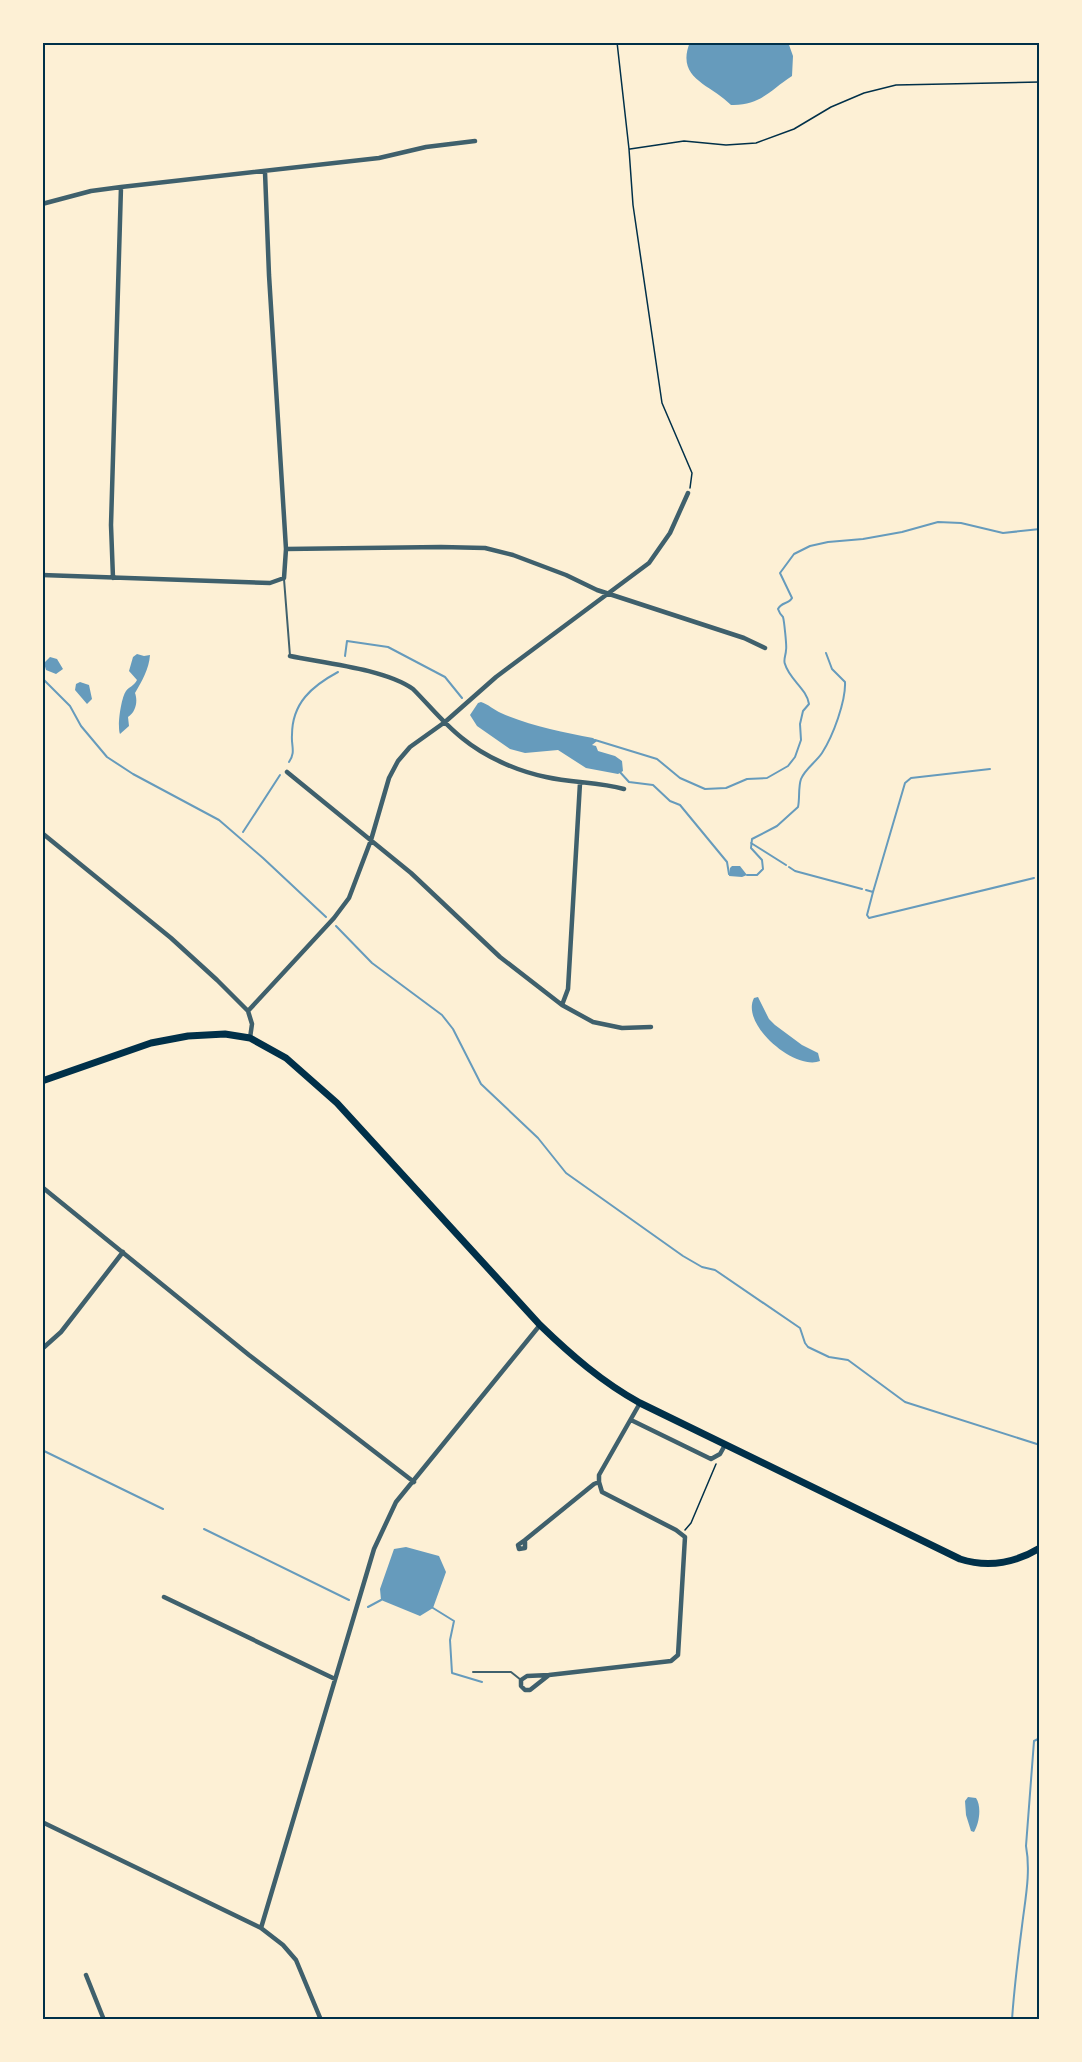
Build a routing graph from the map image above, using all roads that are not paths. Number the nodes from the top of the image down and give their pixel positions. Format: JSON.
{"nodes":[{"id":1,"x":476,"y":141,"type":"dead end"},
{"id":2,"x":265,"y":172,"type":"junction"},
{"id":3,"x":121,"y":187,"type":"junction"},
{"id":4,"x":42,"y":204,"type":"edge"},
{"id":5,"x":688,"y":493,"type":"road end"},
{"id":6,"x":286,"y":549,"type":"junction"},
{"id":7,"x":42,"y":575,"type":"edge"},
{"id":8,"x":113,"y":578,"type":"junction"},
{"id":9,"x":284,"y":578,"type":"junction"},
{"id":10,"x":609,"y":594,"type":"junction"},
{"id":11,"x":765,"y":648,"type":"dead end"},
{"id":12,"x":290,"y":656,"type":"joint"},
{"id":13,"x":445,"y":722,"type":"junction"},
{"id":14,"x":287,"y":772,"type":"dead end"},
{"id":15,"x":580,"y":783,"type":"junction"},
{"id":16,"x":624,"y":789,"type":"dead end"},
{"id":17,"x":42,"y":833,"type":"edge"},
{"id":18,"x":371,"y":840,"type":"junction"},
{"id":19,"x":562,"y":1005,"type":"junction"},
{"id":20,"x":248,"y":1011,"type":"junction"},
{"id":21,"x":651,"y":1027,"type":"dead end"},
{"id":22,"x":250,"y":1038,"type":"junction"},
{"id":23,"x":42,"y":1081,"type":"edge"},
{"id":24,"x":42,"y":1187,"type":"edge"},
{"id":25,"x":123,"y":1252,"type":"junction"},
{"id":26,"x":540,"y":1326,"type":"junction"},
{"id":27,"x":42,"y":1349,"type":"edge"},
{"id":28,"x":640,"y":1403,"type":"junction"},
{"id":29,"x":631,"y":1420,"type":"junction"},
{"id":30,"x":725,"y":1445,"type":"junction"},
{"id":31,"x":414,"y":1482,"type":"junction"},
{"id":32,"x":599,"y":1482,"type":"junction"},
{"id":33,"x":525,"y":1540,"type":"dead end"},
{"id":34,"x":1040,"y":1548,"type":"edge"},
{"id":35,"x":164,"y":1597,"type":"dead end"},
{"id":36,"x":473,"y":1672,"type":"dead end"},
{"id":37,"x":549,"y":1675,"type":"junction"},
{"id":38,"x":335,"y":1679,"type":"junction"},
{"id":39,"x":521,"y":1680,"type":"junction"},
{"id":40,"x":42,"y":1822,"type":"edge"},
{"id":41,"x":261,"y":1928,"type":"junction"},
{"id":42,"x":86,"y":1975,"type":"dead end"},
{"id":43,"x":104,"y":2020,"type":"edge"},
{"id":44,"x":321,"y":2020,"type":"edge"}],
"edges":[{"from":1,"to":2,"type":"street"},
{"from":2,"to":3,"type":"street"},
{"from":2,"to":6,"type":"street"},
{"from":3,"to":4,"type":"street"},
{"from":3,"to":8,"type":"street"},
{"from":5,"to":10,"type":"street"},
{"from":6,"to":9,"type":"street"},
{"from":6,"to":10,"type":"street"},
{"from":7,"to":8,"type":"street"},
{"from":8,"to":9,"type":"street"},
{"from":9,"to":12,"type":"lane"},
{"from":10,"to":11,"type":"street"},
{"from":10,"to":13,"type":"street"},
{"from":12,"to":13,"type":"street"},
{"from":13,"to":15,"type":"street"},
{"from":13,"to":18,"type":"street"},
{"from":14,"to":18,"type":"street"},
{"from":15,"to":16,"type":"street"},
{"from":15,"to":19,"type":"street"},
{"from":17,"to":20,"type":"street"},
{"from":18,"to":19,"type":"street"},
{"from":18,"to":20,"type":"street"},
{"from":19,"to":21,"type":"street"},
{"from":20,"to":22,"type":"street"},
{"from":22,"to":23,"type":"main road"},
{"from":22,"to":26,"type":"main road"},
{"from":24,"to":25,"type":"street"},
{"from":25,"to":27,"type":"street"},
{"from":25,"to":31,"type":"street"},
{"from":26,"to":28,"type":"main road"},
{"from":26,"to":31,"type":"street"},
{"from":28,"to":29,"type":"street"},
{"from":28,"to":30,"type":"main road"},
{"from":29,"to":30,"type":"street"},
{"from":29,"to":32,"type":"street"},
{"from":30,"to":34,"type":"main road"},
{"from":31,"to":38,"type":"street"},
{"from":32,"to":33,"type":"street"},
{"from":32,"to":37,"type":"street"},
{"from":35,"to":38,"type":"street"},
{"from":36,"to":39,"type":"lane"},
{"from":37,"to":39,"type":"street"},
{"from":37,"to":39,"type":"street"},
{"from":38,"to":41,"type":"street"},
{"from":40,"to":41,"type":"street"},
{"from":41,"to":44,"type":"street"},
{"from":42,"to":43,"type":"street"}]}
